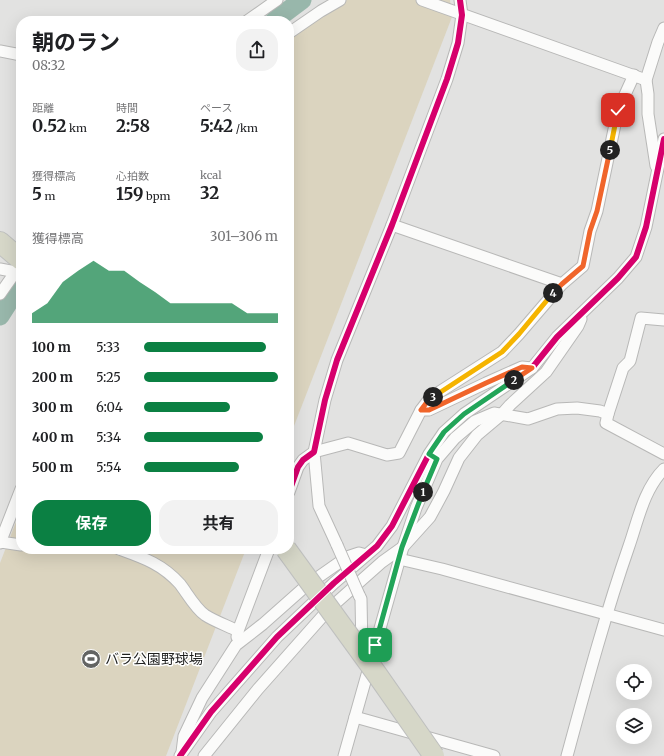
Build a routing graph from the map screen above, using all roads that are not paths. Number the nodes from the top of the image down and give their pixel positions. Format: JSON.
{"nodes":[{"id":1,"x":277,"y":0,"type":"edge"},
{"id":2,"x":340,"y":0,"type":"edge"},
{"id":3,"x":422,"y":0,"type":"edge"},
{"id":4,"x":460,"y":0,"type":"edge"},
{"id":5,"x":462,"y":15,"type":"junction"},
{"id":6,"x":254,"y":16,"type":"edge"},
{"id":7,"x":664,"y":28,"type":"edge"},
{"id":8,"x":294,"y":30,"type":"edge"},
{"id":9,"x":0,"y":51,"type":"edge"},
{"id":10,"x":16,"y":54,"type":"edge"},
{"id":11,"x":634,"y":75,"type":"junction"},
{"id":12,"x":646,"y":80,"type":"junction"},
{"id":13,"x":664,"y":140,"type":"edge"},
{"id":14,"x":657,"y":172,"type":"junction"},
{"id":15,"x":392,"y":225,"type":"junction"},
{"id":16,"x":0,"y":242,"type":"edge"},
{"id":17,"x":16,"y":261,"type":"edge"},
{"id":18,"x":16,"y":265,"type":"edge"},
{"id":19,"x":0,"y":268,"type":"edge"},
{"id":20,"x":16,"y":270,"type":"edge"},
{"id":21,"x":562,"y":284,"type":"junction"},
{"id":22,"x":0,"y":294,"type":"edge"},
{"id":23,"x":583,"y":312,"type":"junction"},
{"id":24,"x":664,"y":320,"type":"edge"},
{"id":25,"x":532,"y":368,"type":"junction"},
{"id":26,"x":421,"y":410,"type":"junction"},
{"id":27,"x":502,"y":414,"type":"junction"},
{"id":28,"x":608,"y":414,"type":"junction"},
{"id":29,"x":314,"y":452,"type":"junction"},
{"id":30,"x":664,"y":454,"type":"edge"},
{"id":31,"x":433,"y":456,"type":"junction"},
{"id":32,"x":664,"y":469,"type":"edge"},
{"id":33,"x":294,"y":478,"type":"edge"},
{"id":34,"x":16,"y":502,"type":"edge"},
{"id":35,"x":0,"y":542,"type":"edge"},
{"id":36,"x":16,"y":544,"type":"edge"},
{"id":37,"x":402,"y":547,"type":"junction"},
{"id":38,"x":133,"y":554,"type":"edge"},
{"id":39,"x":267,"y":554,"type":"edge"},
{"id":40,"x":290,"y":554,"type":"edge"},
{"id":41,"x":366,"y":555,"type":"junction"},
{"id":42,"x":399,"y":558,"type":"junction"},
{"id":43,"x":606,"y":614,"type":"junction"},
{"id":44,"x":664,"y":630,"type":"edge"},
{"id":45,"x":238,"y":631,"type":"junction"},
{"id":46,"x":236,"y":645,"type":"junction"},
{"id":47,"x":363,"y":688,"type":"junction"},
{"id":48,"x":355,"y":717,"type":"junction"},
{"id":49,"x":181,"y":755,"type":"edge"},
{"id":50,"x":204,"y":756,"type":"edge"},
{"id":51,"x":344,"y":756,"type":"edge"},
{"id":52,"x":434,"y":756,"type":"edge"},
{"id":53,"x":494,"y":756,"type":"edge"},
{"id":54,"x":567,"y":756,"type":"edge"}],
"edges":[{"from":1,"to":6,"type":"street"},
{"from":2,"to":8,"type":"street"},
{"from":3,"to":5,"type":"street"},
{"from":4,"to":5,"type":"street"},
{"from":5,"to":11,"type":"street"},
{"from":5,"to":15,"type":"street"},
{"from":7,"to":12,"type":"street"},
{"from":9,"to":10,"type":"street"},
{"from":11,"to":12,"type":"street"},
{"from":11,"to":21,"type":"street"},
{"from":12,"to":14,"type":"street"},
{"from":13,"to":14,"type":"street"},
{"from":14,"to":23,"type":"street"},
{"from":15,"to":21,"type":"street"},
{"from":15,"to":29,"type":"street"},
{"from":16,"to":17,"type":"highway"},
{"from":18,"to":19,"type":"street"},
{"from":20,"to":22,"type":"street"},
{"from":21,"to":26,"type":"street"},
{"from":23,"to":25,"type":"street"},
{"from":23,"to":27,"type":"street"},
{"from":24,"to":28,"type":"street"},
{"from":25,"to":26,"type":"street"},
{"from":25,"to":31,"type":"street"},
{"from":26,"to":29,"type":"street"},
{"from":27,"to":28,"type":"street"},
{"from":27,"to":31,"type":"street"},
{"from":27,"to":37,"type":"street"},
{"from":28,"to":30,"type":"street"},
{"from":29,"to":33,"type":"street"},
{"from":29,"to":47,"type":"street","bridge":true},
{"from":31,"to":37,"type":"street"},
{"from":31,"to":41,"type":"street"},
{"from":32,"to":43,"type":"street"},
{"from":34,"to":35,"type":"street"},
{"from":35,"to":36,"type":"street"},
{"from":37,"to":42,"type":"street"},
{"from":37,"to":50,"type":"street"},
{"from":38,"to":45,"type":"street"},
{"from":39,"to":45,"type":"street"},
{"from":40,"to":52,"type":"highway","bridge":true},
{"from":41,"to":46,"type":"street"},
{"from":41,"to":49,"type":"street"},
{"from":42,"to":43,"type":"street"},
{"from":42,"to":47,"type":"street"},
{"from":43,"to":44,"type":"street"},
{"from":43,"to":54,"type":"street"},
{"from":45,"to":46,"type":"street"},
{"from":46,"to":49,"type":"street"},
{"from":47,"to":48,"type":"street"},
{"from":48,"to":51,"type":"street"},
{"from":48,"to":53,"type":"street"}]}
